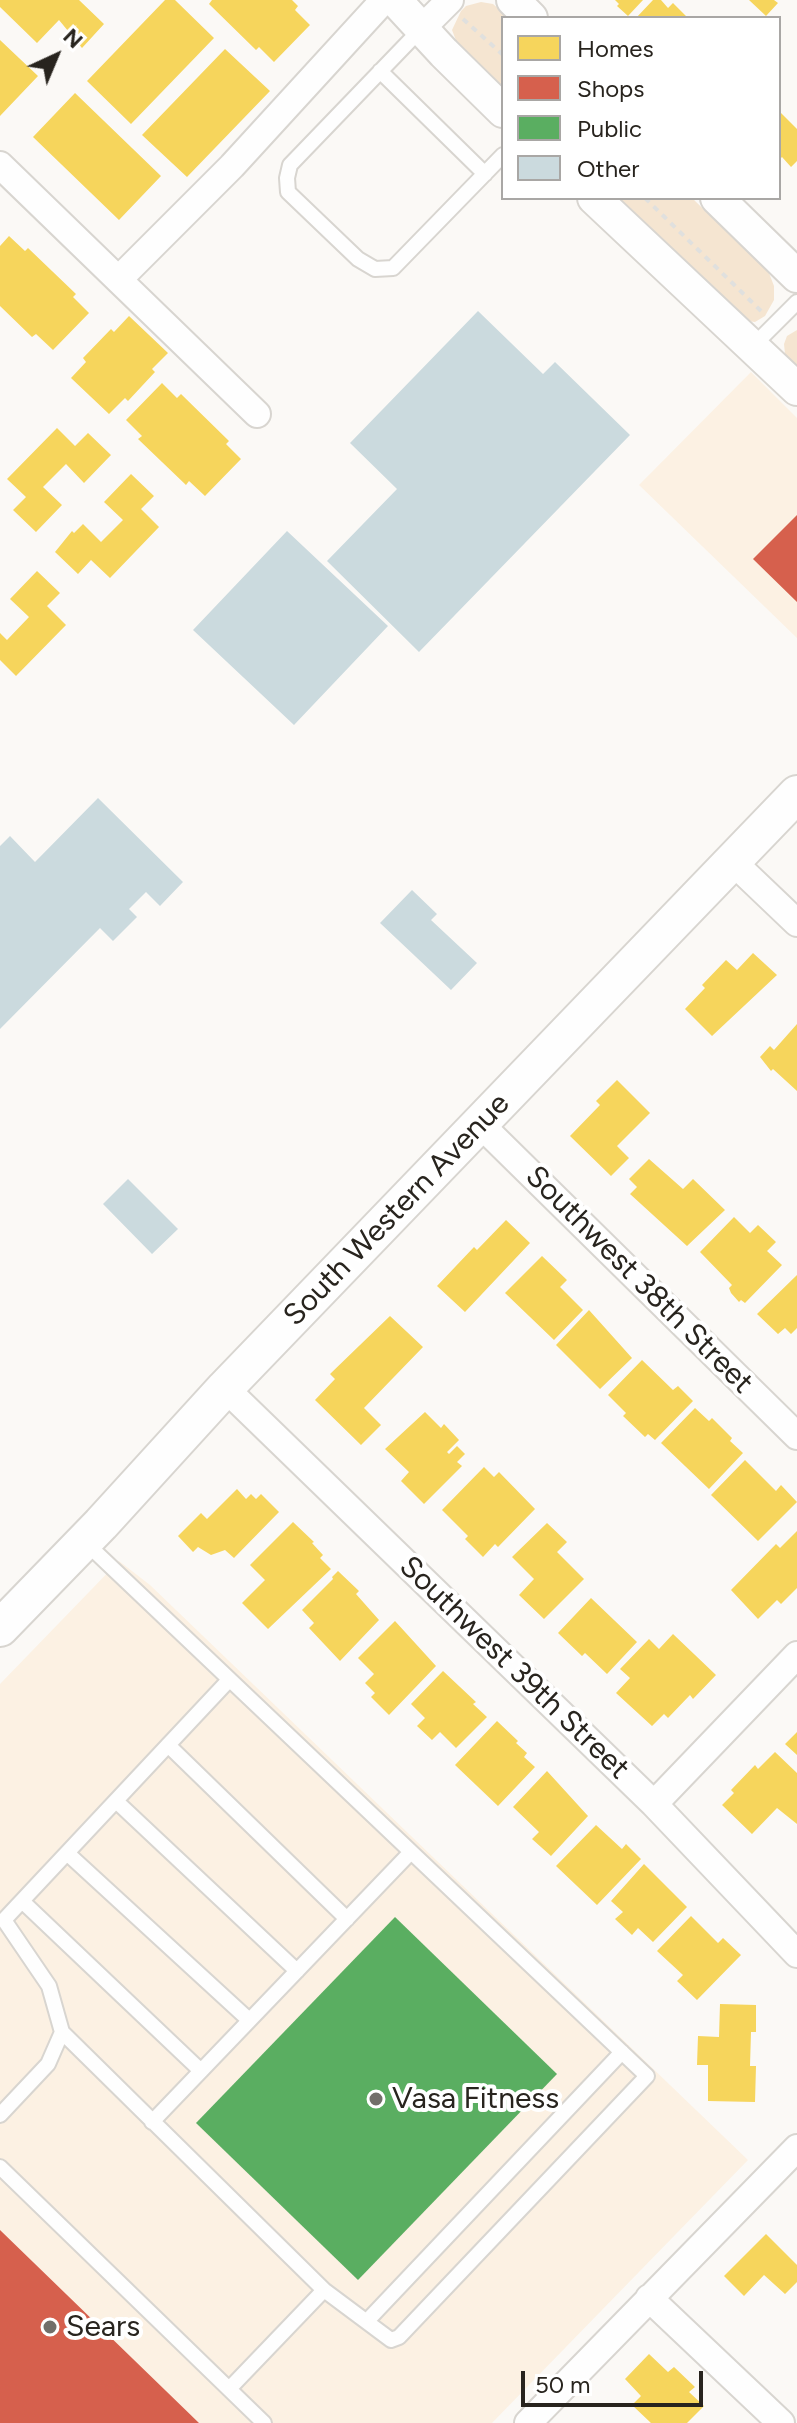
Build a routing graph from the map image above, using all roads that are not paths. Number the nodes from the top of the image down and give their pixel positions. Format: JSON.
{"nodes":[{"id":1,"x":384,"y":0,"type":"edge"},
{"id":2,"x":395,"y":0,"type":"edge"},
{"id":3,"x":513,"y":0,"type":"edge"},
{"id":4,"x":448,"y":2,"type":"edge"},
{"id":5,"x":529,"y":16,"type":"edge"},
{"id":6,"x":422,"y":28,"type":"junction"},
{"id":7,"x":380,"y":71,"type":"junction"},
{"id":8,"x":501,"y":109,"type":"edge"},
{"id":9,"x":501,"y":157,"type":"edge"},
{"id":10,"x":0,"y":165,"type":"edge"},
{"id":11,"x":485,"y":174,"type":"junction"},
{"id":12,"x":596,"y":200,"type":"edge"},
{"id":13,"x":719,"y":200,"type":"edge"},
{"id":14,"x":797,"y":276,"type":"edge"},
{"id":15,"x":119,"y":279,"type":"junction"},
{"id":16,"x":797,"y":302,"type":"edge"},
{"id":17,"x":751,"y":348,"type":"junction"},
{"id":18,"x":797,"y":389,"type":"edge"},
{"id":19,"x":257,"y":414,"type":"dead end"},
{"id":20,"x":797,"y":794,"type":"edge"},
{"id":21,"x":732,"y":861,"type":"junction"},
{"id":22,"x":797,"y":923,"type":"edge"},
{"id":23,"x":480,"y":1124,"type":"junction"},
{"id":24,"x":225,"y":1388,"type":"junction"},
{"id":25,"x":797,"y":1436,"type":"edge"},
{"id":26,"x":84,"y":1541,"type":"junction"},
{"id":27,"x":0,"y":1628,"type":"edge"},
{"id":28,"x":797,"y":1655,"type":"edge"},
{"id":29,"x":229,"y":1680,"type":"junction"},
{"id":30,"x":168,"y":1745,"type":"junction"},
{"id":31,"x":116,"y":1801,"type":"junction"},
{"id":32,"x":654,"y":1804,"type":"junction"},
{"id":33,"x":67,"y":1853,"type":"junction"},
{"id":34,"x":410,"y":1853,"type":"junction"},
{"id":35,"x":22,"y":1901,"type":"junction"},
{"id":36,"x":347,"y":1919,"type":"junction"},
{"id":37,"x":1,"y":1920,"type":"edge"},
{"id":38,"x":797,"y":1954,"type":"edge"},
{"id":39,"x":297,"y":1971,"type":"junction"},
{"id":40,"x":249,"y":2020,"type":"junction"},
{"id":41,"x":62,"y":2032,"type":"junction"},
{"id":42,"x":622,"y":2052,"type":"junction"},
{"id":43,"x":201,"y":2071,"type":"junction"},
{"id":44,"x":0,"y":2115,"type":"edge"},
{"id":45,"x":152,"y":2122,"type":"junction"},
{"id":46,"x":797,"y":2148,"type":"edge"},
{"id":47,"x":0,"y":2167,"type":"edge"},
{"id":48,"x":324,"y":2290,"type":"junction"},
{"id":49,"x":649,"y":2298,"type":"junction"},
{"id":50,"x":367,"y":2321,"type":"junction"},
{"id":51,"x":229,"y":2389,"type":"junction"},
{"id":52,"x":264,"y":2423,"type":"edge"},
{"id":53,"x":528,"y":2423,"type":"edge"},
{"id":54,"x":781,"y":2423,"type":"edge"}],
"edges":[{"from":1,"to":15,"type":"street"},
{"from":2,"to":6,"type":"street"},
{"from":3,"to":5,"type":"street"},
{"from":4,"to":6,"type":"street"},
{"from":6,"to":7,"type":"lane"},
{"from":6,"to":8,"type":"street"},
{"from":7,"to":11,"type":"lane"},
{"from":7,"to":11,"type":"lane"},
{"from":9,"to":11,"type":"lane"},
{"from":10,"to":15,"type":"street"},
{"from":12,"to":17,"type":"street"},
{"from":13,"to":14,"type":"street"},
{"from":15,"to":19,"type":"street"},
{"from":16,"to":17,"type":"lane"},
{"from":17,"to":18,"type":"street"},
{"from":20,"to":21,"type":"main road","name":"South Western Avenue"},
{"from":21,"to":22,"type":"street"},
{"from":21,"to":23,"type":"main road","name":"South Western Avenue"},
{"from":23,"to":24,"type":"main road","name":"South Western Avenue"},
{"from":23,"to":25,"type":"street","name":"Southwest 38th Street"},
{"from":24,"to":26,"type":"main road","name":"South Western Avenue"},
{"from":24,"to":32,"type":"street","name":"Southwest 39th Street"},
{"from":26,"to":27,"type":"main road","name":"South Western Avenue"},
{"from":26,"to":29,"type":"lane"},
{"from":28,"to":32,"type":"street"},
{"from":29,"to":30,"type":"lane"},
{"from":29,"to":34,"type":"lane"},
{"from":30,"to":31,"type":"lane"},
{"from":30,"to":36,"type":"lane"},
{"from":31,"to":33,"type":"lane"},
{"from":31,"to":39,"type":"lane"},
{"from":32,"to":38,"type":"street","name":"Southwest 39th Street"},
{"from":33,"to":35,"type":"lane"},
{"from":33,"to":40,"type":"lane"},
{"from":34,"to":36,"type":"lane"},
{"from":34,"to":42,"type":"lane"},
{"from":35,"to":37,"type":"lane"},
{"from":35,"to":43,"type":"lane"},
{"from":36,"to":39,"type":"lane"},
{"from":37,"to":41,"type":"lane"},
{"from":39,"to":40,"type":"lane"},
{"from":40,"to":43,"type":"lane"},
{"from":41,"to":44,"type":"lane"},
{"from":41,"to":45,"type":"lane"},
{"from":42,"to":50,"type":"lane"},
{"from":42,"to":50,"type":"lane"},
{"from":43,"to":45,"type":"lane"},
{"from":45,"to":48,"type":"lane"},
{"from":46,"to":49,"type":"street"},
{"from":47,"to":51,"type":"lane"},
{"from":48,"to":50,"type":"lane"},
{"from":48,"to":51,"type":"lane"},
{"from":49,"to":53,"type":"street"},
{"from":49,"to":54,"type":"street"},
{"from":51,"to":52,"type":"lane"}]}
